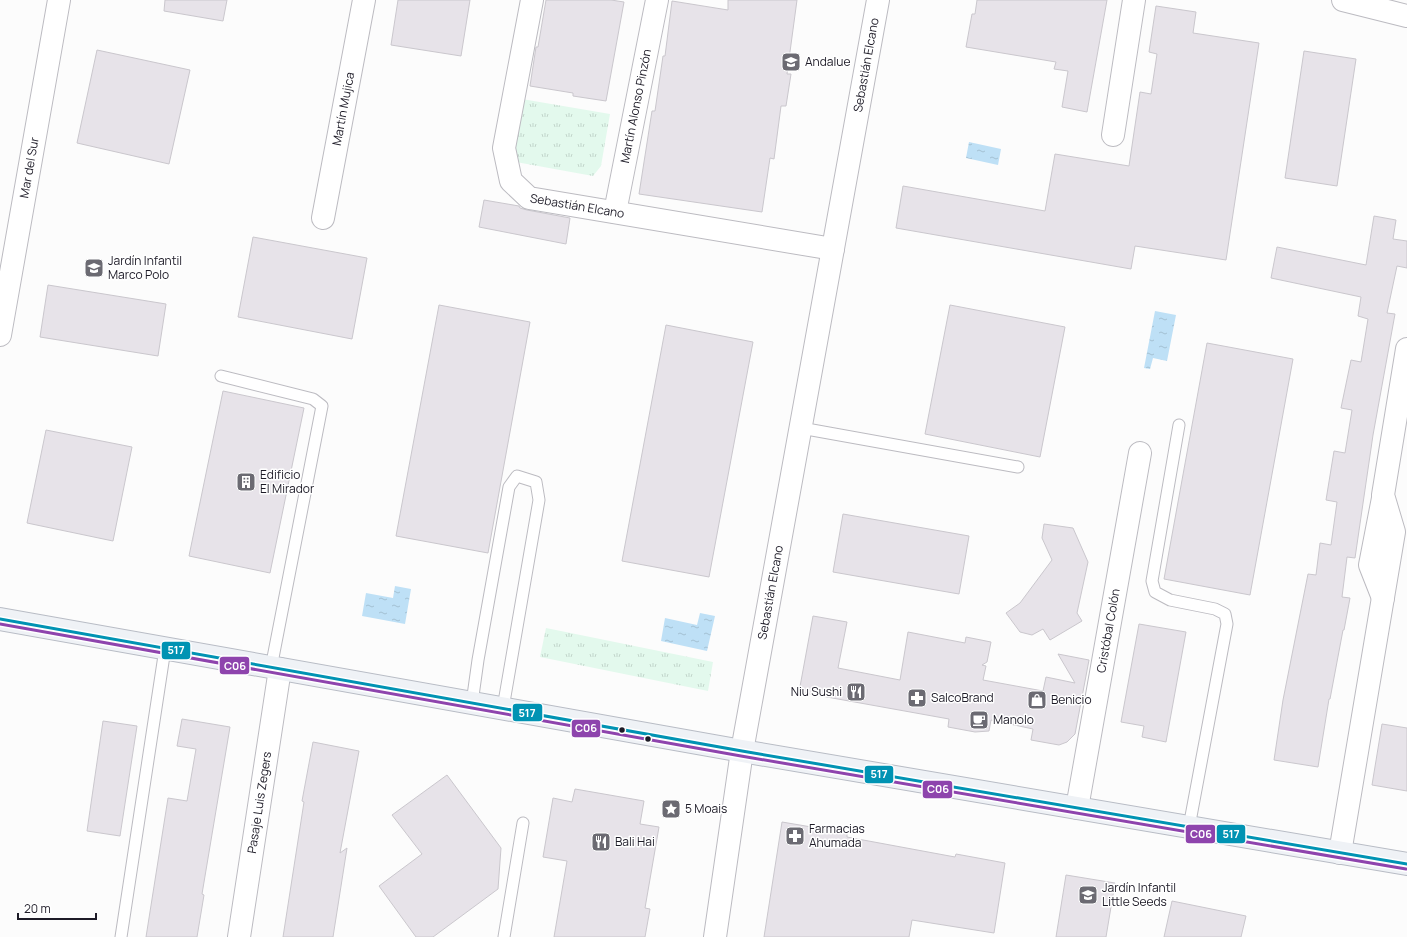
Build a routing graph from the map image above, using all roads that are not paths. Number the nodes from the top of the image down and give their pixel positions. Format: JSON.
{"nodes":[{"id":1,"x":59,"y":0,"type":"edge"},
{"id":2,"x":364,"y":0,"type":"edge"},
{"id":3,"x":532,"y":0,"type":"edge"},
{"id":4,"x":657,"y":0,"type":"edge"},
{"id":5,"x":878,"y":0,"type":"edge"},
{"id":6,"x":1134,"y":0,"type":"edge"},
{"id":7,"x":1343,"y":0,"type":"edge"},
{"id":8,"x":1407,"y":16,"type":"edge"},
{"id":9,"x":1113,"y":135,"type":"dead end"},
{"id":10,"x":615,"y":212,"type":"junction"},
{"id":11,"x":323,"y":218,"type":"dead end"},
{"id":12,"x":833,"y":249,"type":"junction"},
{"id":13,"x":7,"y":256,"type":"edge"},
{"id":14,"x":0,"y":335,"type":"edge"},
{"id":15,"x":1407,"y":349,"type":"edge"},
{"id":16,"x":221,"y":376,"type":"dead end"},
{"id":17,"x":1179,"y":425,"type":"dead end"},
{"id":18,"x":800,"y":428,"type":"junction"},
{"id":19,"x":1140,"y":453,"type":"dead end"},
{"id":20,"x":1018,"y":467,"type":"dead end"},
{"id":21,"x":0,"y":619,"type":"edge"},
{"id":22,"x":165,"y":649,"type":"junction"},
{"id":23,"x":275,"y":668,"type":"junction"},
{"id":24,"x":472,"y":703,"type":"junction"},
{"id":25,"x":503,"y":708,"type":"junction"},
{"id":26,"x":742,"y":751,"type":"junction"},
{"id":27,"x":1077,"y":808,"type":"junction"},
{"id":28,"x":523,"y":823,"type":"dead end"},
{"id":29,"x":1189,"y":827,"type":"junction"},
{"id":30,"x":1340,"y":853,"type":"junction"},
{"id":31,"x":1407,"y":864,"type":"edge"},
{"id":32,"x":121,"y":937,"type":"edge"},
{"id":33,"x":239,"y":937,"type":"edge"},
{"id":34,"x":504,"y":937,"type":"edge"},
{"id":35,"x":714,"y":937,"type":"edge"}],
"edges":[{"from":1,"to":13,"type":"street","name":"Mar del Sur"},
{"from":2,"to":11,"type":"street","name":"Martín Mujica"},
{"from":3,"to":10,"type":"street","name":"Sebastián Elcano"},
{"from":4,"to":10,"type":"street","name":"Martín Alonso Pinzón"},
{"from":5,"to":12,"type":"street","name":"Sebastián Elcano"},
{"from":6,"to":9,"type":"street"},
{"from":7,"to":8,"type":"street"},
{"from":10,"to":12,"type":"street","name":"Sebastián Elcano"},
{"from":12,"to":18,"type":"street","name":"Sebastián Elcano"},
{"from":13,"to":14,"type":"street","name":"Mar del Sur"},
{"from":15,"to":30,"type":"street"},
{"from":16,"to":23,"type":"lane"},
{"from":17,"to":29,"type":"lane"},
{"from":18,"to":20,"type":"lane"},
{"from":18,"to":26,"type":"street","name":"Sebastián Elcano"},
{"from":19,"to":27,"type":"street","name":"Cristóbal Colón"},
{"from":21,"to":22,"type":"main road"},
{"from":22,"to":23,"type":"main road"},
{"from":22,"to":32,"type":"lane"},
{"from":23,"to":24,"type":"main road"},
{"from":23,"to":33,"type":"street","name":"Pasaje Luis Zegers"},
{"from":24,"to":25,"type":"main road"},
{"from":24,"to":25,"type":"lane"},
{"from":25,"to":26,"type":"main road"},
{"from":26,"to":27,"type":"main road"},
{"from":26,"to":35,"type":"street","name":"Sebastián Elcano"},
{"from":27,"to":29,"type":"main road"},
{"from":28,"to":34,"type":"lane"},
{"from":29,"to":30,"type":"main road"},
{"from":30,"to":31,"type":"main road"}]}
